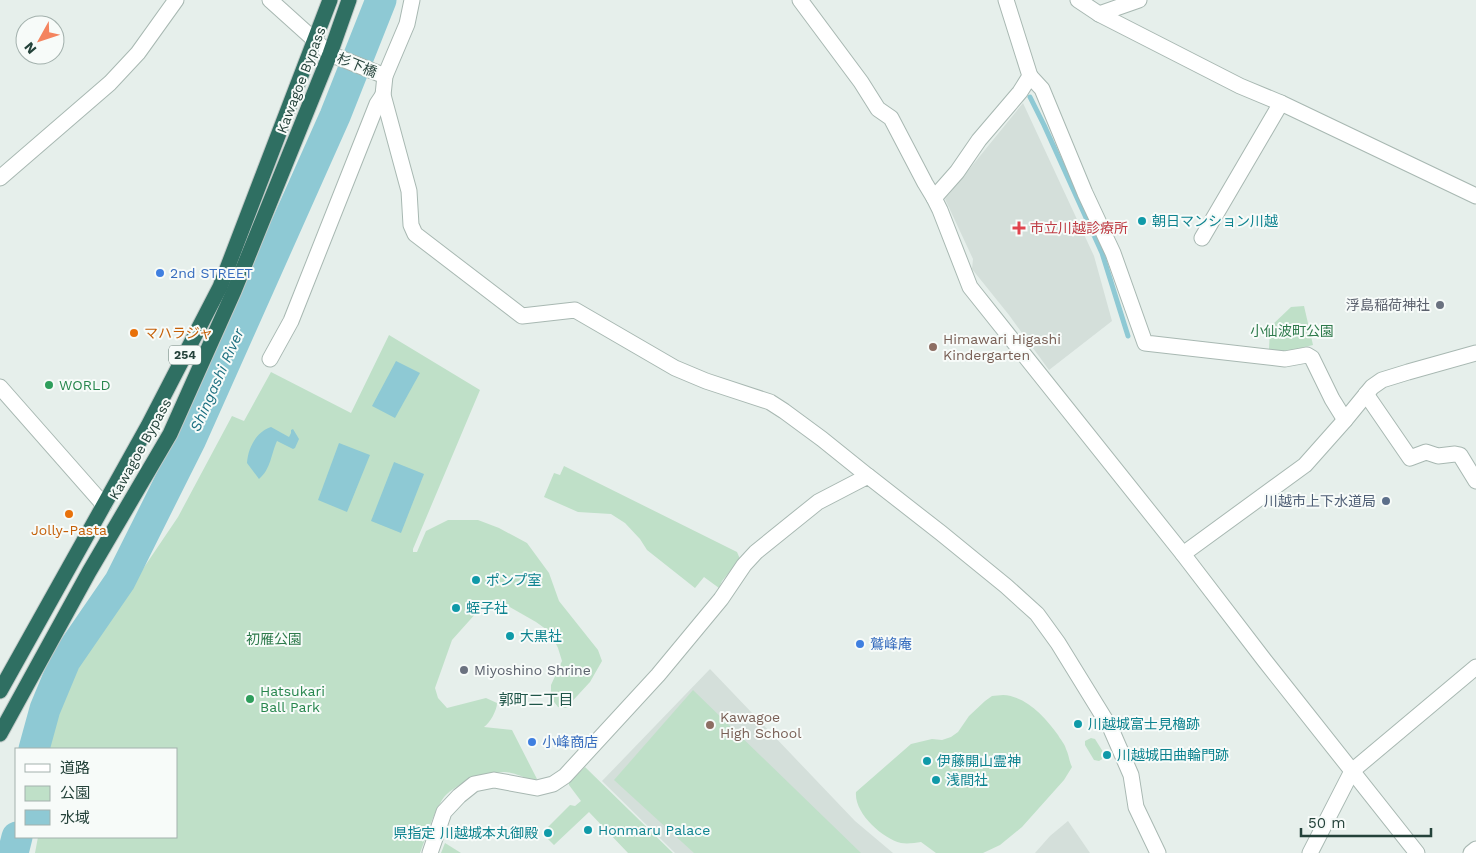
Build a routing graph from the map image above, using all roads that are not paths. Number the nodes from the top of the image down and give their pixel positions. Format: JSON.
{"nodes":[{"id":1,"x":176,"y":0,"type":"edge"},
{"id":2,"x":270,"y":0,"type":"edge"},
{"id":3,"x":330,"y":0,"type":"edge"},
{"id":4,"x":349,"y":0,"type":"edge"},
{"id":5,"x":412,"y":0,"type":"edge"},
{"id":6,"x":800,"y":0,"type":"edge"},
{"id":7,"x":1006,"y":0,"type":"edge"},
{"id":8,"x":1078,"y":0,"type":"edge"},
{"id":9,"x":1139,"y":0,"type":"edge"},
{"id":10,"x":1099,"y":14,"type":"junction"},
{"id":11,"x":315,"y":40,"type":"junction"},
{"id":12,"x":336,"y":56,"type":"junction"},
{"id":13,"x":383,"y":75,"type":"junction"},
{"id":14,"x":1030,"y":76,"type":"junction"},
{"id":15,"x":383,"y":95,"type":"junction"},
{"id":16,"x":1281,"y":103,"type":"junction"},
{"id":17,"x":0,"y":178,"type":"edge"},
{"id":18,"x":1476,"y":196,"type":"edge"},
{"id":19,"x":934,"y":198,"type":"junction"},
{"id":20,"x":1202,"y":238,"type":"dead end"},
{"id":21,"x":1476,"y":354,"type":"edge"},
{"id":22,"x":270,"y":359,"type":"dead end"},
{"id":23,"x":0,"y":387,"type":"edge"},
{"id":24,"x":1366,"y":394,"type":"junction"},
{"id":25,"x":1345,"y":420,"type":"junction"},
{"id":26,"x":868,"y":476,"type":"junction"},
{"id":27,"x":1476,"y":481,"type":"edge"},
{"id":28,"x":104,"y":504,"type":"junction"},
{"id":29,"x":1183,"y":554,"type":"junction"},
{"id":30,"x":1476,"y":667,"type":"edge"},
{"id":31,"x":0,"y":691,"type":"edge"},
{"id":32,"x":0,"y":734,"type":"edge"},
{"id":33,"x":1352,"y":771,"type":"junction"},
{"id":34,"x":1476,"y":849,"type":"edge"},
{"id":35,"x":430,"y":853,"type":"edge"},
{"id":36,"x":1158,"y":853,"type":"edge"},
{"id":37,"x":1310,"y":853,"type":"edge"},
{"id":38,"x":1417,"y":853,"type":"edge"},
{"id":39,"x":1471,"y":853,"type":"edge"}],
"edges":[{"from":1,"to":17,"type":"street"},
{"from":2,"to":11,"type":"street","name":"杉下橋"},
{"from":3,"to":11,"type":"highway","name":"Kawagoe Bypass","number":"254"},
{"from":4,"to":12,"type":"highway","name":"Kawagoe Bypass","number":"254"},
{"from":5,"to":13,"type":"street"},
{"from":6,"to":19,"type":"street"},
{"from":7,"to":14,"type":"street"},
{"from":8,"to":10,"type":"street"},
{"from":9,"to":10,"type":"street"},
{"from":10,"to":16,"type":"street"},
{"from":11,"to":12,"type":"street","name":"杉下橋"},
{"from":11,"to":28,"type":"highway","name":"Kawagoe Bypass","number":"254"},
{"from":12,"to":13,"type":"street","name":"杉下橋"},
{"from":12,"to":32,"type":"highway","name":"Kawagoe Bypass","number":"254"},
{"from":13,"to":15,"type":"street"},
{"from":14,"to":19,"type":"street"},
{"from":14,"to":25,"type":"street"},
{"from":15,"to":22,"type":"street"},
{"from":15,"to":26,"type":"street"},
{"from":16,"to":18,"type":"street"},
{"from":16,"to":20,"type":"street"},
{"from":19,"to":29,"type":"street"},
{"from":21,"to":24,"type":"street"},
{"from":23,"to":28,"type":"street"},
{"from":24,"to":25,"type":"street"},
{"from":24,"to":27,"type":"street"},
{"from":25,"to":29,"type":"street"},
{"from":26,"to":35,"type":"street"},
{"from":26,"to":36,"type":"street"},
{"from":28,"to":31,"type":"highway","name":"Kawagoe Bypass","number":"254"},
{"from":29,"to":33,"type":"street"},
{"from":30,"to":33,"type":"street"},
{"from":33,"to":37,"type":"street"},
{"from":33,"to":38,"type":"street"},
{"from":34,"to":39,"type":"street"}]}
